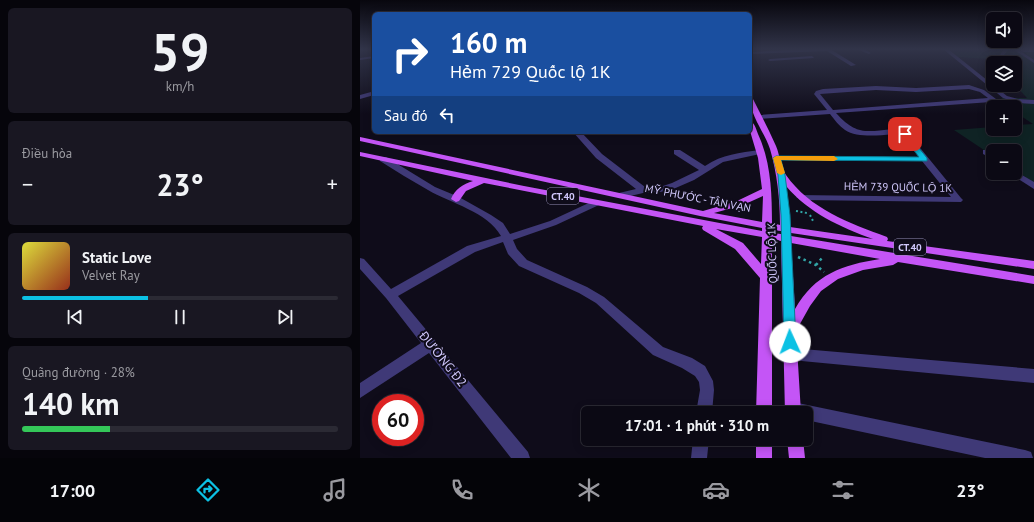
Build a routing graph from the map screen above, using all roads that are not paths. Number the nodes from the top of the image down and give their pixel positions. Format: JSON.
{"nodes":[{"id":1,"x":971,"y":70,"type":"edge"},
{"id":2,"x":372,"y":94,"type":"edge"},
{"id":3,"x":360,"y":97,"type":"edge"},
{"id":4,"x":1034,"y":102,"type":"edge"},
{"id":5,"x":752,"y":103,"type":"edge"},
{"id":6,"x":832,"y":111,"type":"junction"},
{"id":7,"x":759,"y":117,"type":"junction"},
{"id":8,"x":752,"y":129,"type":"edge"},
{"id":9,"x":579,"y":134,"type":"edge"},
{"id":10,"x":360,"y":139,"type":"edge"},
{"id":11,"x":677,"y":152,"type":"dead end"},
{"id":12,"x":760,"y":152,"type":"junction"},
{"id":13,"x":360,"y":154,"type":"edge"},
{"id":14,"x":776,"y":158,"type":"junction"},
{"id":15,"x":383,"y":159,"type":"junction"},
{"id":16,"x":925,"y":159,"type":"junction"},
{"id":17,"x":705,"y":170,"type":"junction"},
{"id":18,"x":782,"y":175,"type":"junction"},
{"id":19,"x":1022,"y":178,"type":"edge"},
{"id":20,"x":483,"y":180,"type":"junction"},
{"id":21,"x":1034,"y":186,"type":"edge"},
{"id":22,"x":643,"y":190,"type":"junction"},
{"id":23,"x":767,"y":190,"type":"junction"},
{"id":24,"x":622,"y":195,"type":"junction"},
{"id":25,"x":801,"y":197,"type":"junction"},
{"id":26,"x":456,"y":199,"type":"junction"},
{"id":27,"x":596,"y":202,"type":"junction"},
{"id":28,"x":699,"y":217,"type":"junction"},
{"id":29,"x":767,"y":230,"type":"junction"},
{"id":30,"x":786,"y":233,"type":"junction"},
{"id":31,"x":507,"y":238,"type":"junction"},
{"id":32,"x":902,"y":246,"type":"junction"},
{"id":33,"x":902,"y":260,"type":"junction"},
{"id":34,"x":360,"y":262,"type":"edge"},
{"id":35,"x":1034,"y":265,"type":"edge"},
{"id":36,"x":766,"y":276,"type":"junction"},
{"id":37,"x":1034,"y":280,"type":"edge"},
{"id":38,"x":390,"y":295,"type":"junction"},
{"id":39,"x":790,"y":330,"type":"junction"},
{"id":40,"x":431,"y":344,"type":"junction"},
{"id":41,"x":791,"y":354,"type":"junction"},
{"id":42,"x":1034,"y":376,"type":"edge"},
{"id":43,"x":360,"y":391,"type":"edge"},
{"id":44,"x":705,"y":406,"type":"edge"},
{"id":45,"x":764,"y":406,"type":"edge"},
{"id":46,"x":793,"y":406,"type":"edge"},
{"id":47,"x":813,"y":416,"type":"edge"},
{"id":48,"x":700,"y":446,"type":"edge"},
{"id":49,"x":764,"y":446,"type":"edge"},
{"id":50,"x":796,"y":446,"type":"edge"},
{"id":51,"x":522,"y":458,"type":"edge"},
{"id":52,"x":698,"y":458,"type":"edge"},
{"id":53,"x":764,"y":458,"type":"edge"},
{"id":54,"x":797,"y":458,"type":"edge"},
{"id":55,"x":1025,"y":458,"type":"edge"}],
"edges":[{"from":1,"to":4,"type":"street"},
{"from":2,"to":3,"type":"street"},
{"from":5,"to":7,"type":"main road","name":"QUỐC LỘ 1K"},
{"from":6,"to":6,"type":"street"},
{"from":6,"to":7,"type":"street"},
{"from":6,"to":16,"type":"street","name":"HẺM 739 QUỐC LỘ 1K"},
{"from":7,"to":14,"type":"main road","name":"QUỐC LỘ 1K"},
{"from":8,"to":12,"type":"main road","name":"QUỐC LỘ 1K"},
{"from":9,"to":22,"type":"street"},
{"from":10,"to":24,"type":"main road","name":"MỸ PHƯỚC - TÂN VẠN","number":"CT.40"},
{"from":11,"to":17,"type":"street"},
{"from":12,"to":17,"type":"street"},
{"from":12,"to":23,"type":"main road","name":"QUỐC LỘ 1K"},
{"from":13,"to":15,"type":"main road","name":"MỸ PHƯỚC - TÂN VẠN","number":"CT.40"},
{"from":14,"to":16,"type":"street"},
{"from":14,"to":18,"type":"main road","name":"QUỐC LỘ 1K"},
{"from":15,"to":20,"type":"main road","name":"MỸ PHƯỚC - TÂN VẠN","number":"CT.40"},
{"from":15,"to":26,"type":"street"},
{"from":16,"to":25,"type":"street","name":"HẺM 739 QUỐC LỘ 1K"},
{"from":17,"to":22,"type":"street"},
{"from":18,"to":25,"type":"main road"},
{"from":18,"to":30,"type":"main road","name":"QUỐC LỘ 1K"},
{"from":19,"to":21,"type":"street"},
{"from":20,"to":26,"type":"main road"},
{"from":20,"to":27,"type":"main road","name":"MỸ PHƯỚC - TÂN VẠN","number":"CT.40"},
{"from":22,"to":24,"type":"street"},
{"from":23,"to":28,"type":"main road"},
{"from":23,"to":29,"type":"main road","name":"QUỐC LỘ 1K"},
{"from":24,"to":28,"type":"main road","name":"MỸ PHƯỚC - TÂN VẠN","number":"CT.40"},
{"from":25,"to":32,"type":"main road"},
{"from":26,"to":31,"type":"street"},
{"from":27,"to":28,"type":"main road","name":"MỸ PHƯỚC - TÂN VẠN","number":"CT.40"},
{"from":27,"to":31,"type":"street"},
{"from":28,"to":29,"type":"main road","name":"MỸ PHƯỚC - TÂN VẠN","number":"CT.40"},
{"from":28,"to":36,"type":"main road"},
{"from":29,"to":30,"type":"main road","name":"MỸ PHƯỚC - TÂN VẠN"},
{"from":29,"to":36,"type":"main road","name":"QUỐC LỘ 1K"},
{"from":30,"to":32,"type":"main road","name":"MỸ PHƯỚC - TÂN VẠN","number":"CT.40"},
{"from":30,"to":33,"type":"main road","name":"MỸ PHƯỚC - TÂN VẠN","number":"CT.40"},
{"from":30,"to":39,"type":"main road","name":"QUỐC LỘ 1K"},
{"from":31,"to":38,"type":"street"},
{"from":31,"to":44,"type":"street"},
{"from":32,"to":35,"type":"main road","name":"MỸ PHƯỚC - TÂN VẠN","number":"CT.40"},
{"from":33,"to":37,"type":"main road","name":"MỸ PHƯỚC - TÂN VẠN","number":"CT.40"},
{"from":33,"to":39,"type":"main road"},
{"from":34,"to":38,"type":"street","name":"ĐƯỜNG Đ2"},
{"from":36,"to":45,"type":"main road","name":"QUỐC LỘ 1K"},
{"from":38,"to":40,"type":"street","name":"ĐƯỜNG Đ2"},
{"from":39,"to":41,"type":"main road","name":"QUỐC LỘ 1K"},
{"from":40,"to":43,"type":"street"},
{"from":40,"to":51,"type":"street","name":"ĐƯỜNG Đ2"},
{"from":41,"to":42,"type":"street"},
{"from":41,"to":46,"type":"main road","name":"QUỐC LỘ 1K"},
{"from":47,"to":55,"type":"street"},
{"from":48,"to":52,"type":"street"},
{"from":49,"to":53,"type":"main road"},
{"from":50,"to":54,"type":"main road"}]}
